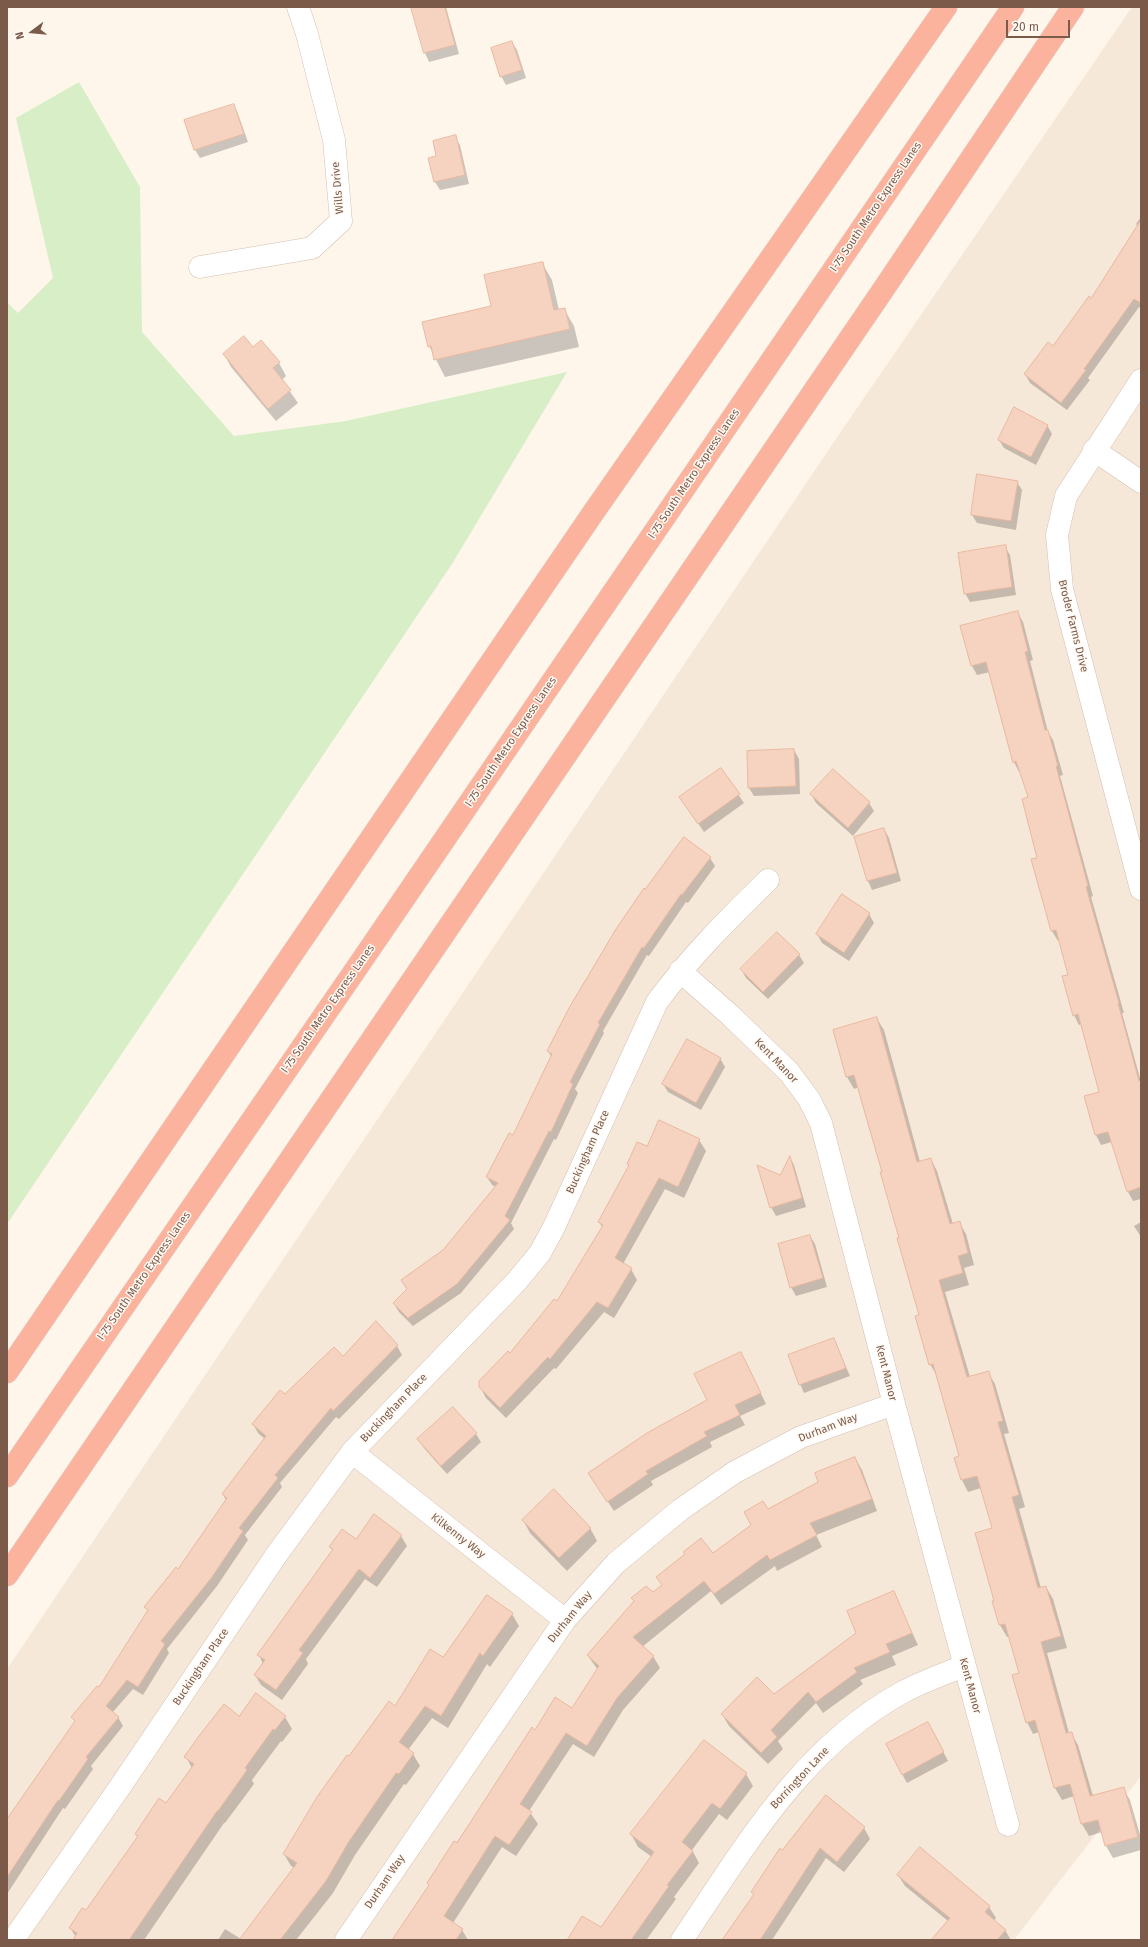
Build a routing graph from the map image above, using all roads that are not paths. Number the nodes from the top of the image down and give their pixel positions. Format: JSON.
{"nodes":[{"id":1,"x":298,"y":7,"type":"edge"},
{"id":2,"x":946,"y":7,"type":"edge"},
{"id":3,"x":1013,"y":7,"type":"edge"},
{"id":4,"x":1073,"y":7,"type":"edge"},
{"id":5,"x":200,"y":267,"type":"dead end"},
{"id":6,"x":1141,"y":380,"type":"edge"},
{"id":7,"x":1094,"y":450,"type":"junction"},
{"id":8,"x":1141,"y":482,"type":"edge"},
{"id":9,"x":768,"y":880,"type":"dead end"},
{"id":10,"x":1141,"y":886,"type":"edge"},
{"id":11,"x":680,"y":971,"type":"junction"},
{"id":12,"x":7,"y":1372,"type":"edge"},
{"id":13,"x":894,"y":1404,"type":"junction"},
{"id":14,"x":352,"y":1452,"type":"junction"},
{"id":15,"x":7,"y":1476,"type":"edge"},
{"id":16,"x":7,"y":1575,"type":"edge"},
{"id":17,"x":565,"y":1620,"type":"junction"},
{"id":18,"x":964,"y":1666,"type":"junction"},
{"id":19,"x":1008,"y":1825,"type":"dead end"},
{"id":20,"x":13,"y":1940,"type":"edge"},
{"id":21,"x":346,"y":1940,"type":"edge"},
{"id":22,"x":682,"y":1940,"type":"edge"}],
"edges":[{"from":1,"to":5,"type":"street","name":"Wills Drive"},
{"from":2,"to":12,"type":"highway"},
{"from":3,"to":15,"type":"highway","name":"I-75 South Metro Express Lanes"},
{"from":4,"to":16,"type":"highway"},
{"from":6,"to":7,"type":"street","name":"Broder Farms Drive"},
{"from":7,"to":8,"type":"street"},
{"from":7,"to":10,"type":"street","name":"Broder Farms Drive"},
{"from":9,"to":11,"type":"street","name":"Buckingham Place"},
{"from":11,"to":13,"type":"street","name":"Kent Manor"},
{"from":11,"to":14,"type":"street","name":"Buckingham Place"},
{"from":13,"to":17,"type":"street","name":"Durham Way"},
{"from":13,"to":18,"type":"street","name":"Kent Manor"},
{"from":14,"to":17,"type":"street","name":"Kilkenny Way"},
{"from":14,"to":20,"type":"street","name":"Buckingham Place"},
{"from":17,"to":21,"type":"street","name":"Durham Way"},
{"from":18,"to":19,"type":"street","name":"Kent Manor"},
{"from":18,"to":22,"type":"street","name":"Borrington Lane"}]}
